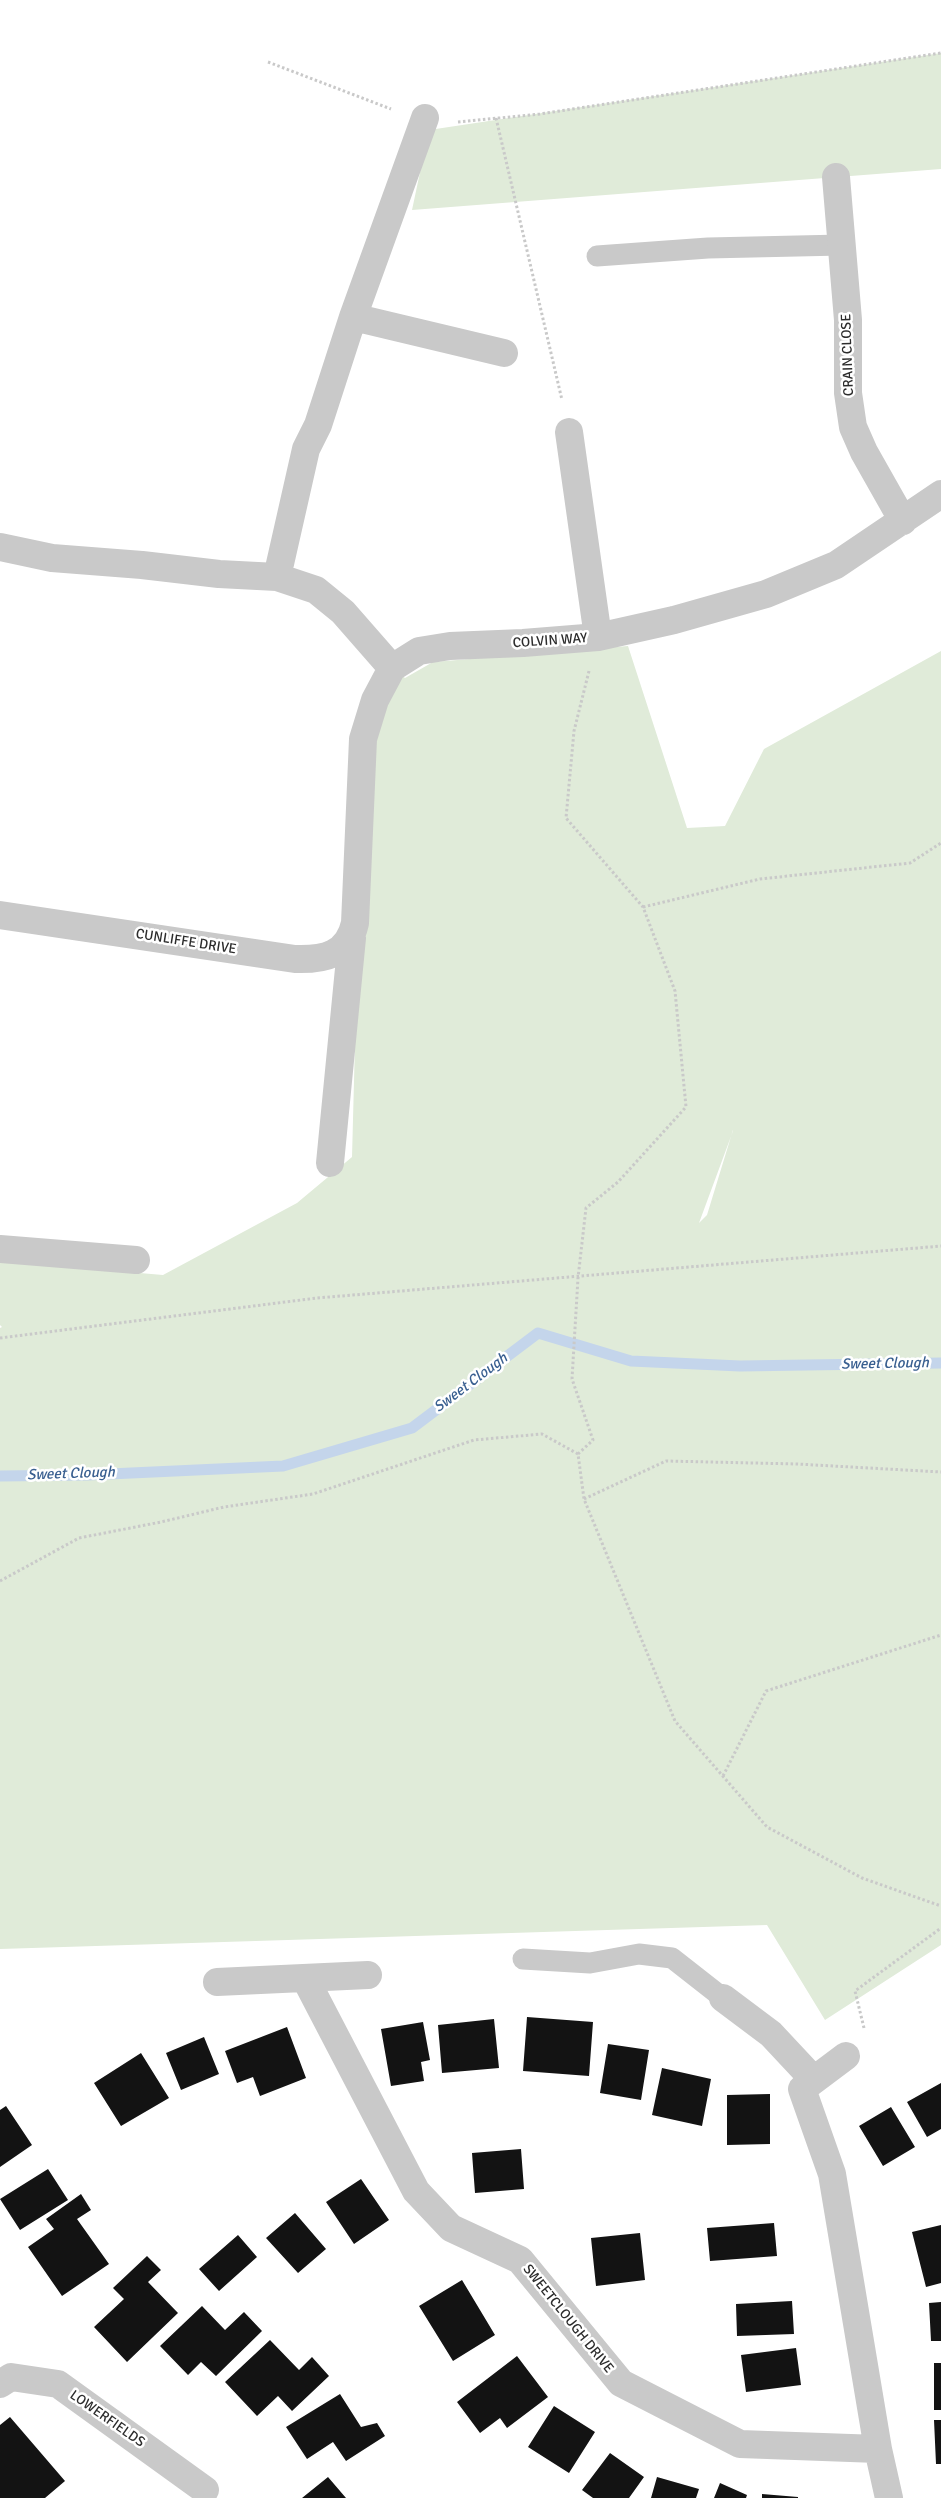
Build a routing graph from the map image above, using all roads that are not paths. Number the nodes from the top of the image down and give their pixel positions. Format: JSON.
{"nodes":[{"id":1,"x":425,"y":118,"type":"road end"},
{"id":2,"x":836,"y":177,"type":"dead end"},
{"id":3,"x":842,"y":245,"type":"junction"},
{"id":4,"x":597,"y":256,"type":"dead end"},
{"id":5,"x":353,"y":316,"type":"junction"},
{"id":6,"x":504,"y":353,"type":"dead end"},
{"id":7,"x":569,"y":432,"type":"road end"},
{"id":8,"x":941,"y":494,"type":"edge"},
{"id":9,"x":903,"y":522,"type":"junction"},
{"id":10,"x":0,"y":547,"type":"edge"},
{"id":11,"x":277,"y":577,"type":"junction"},
{"id":12,"x":598,"y":637,"type":"junction"},
{"id":13,"x":392,"y":668,"type":"junction"},
{"id":14,"x":0,"y":916,"type":"edge"},
{"id":15,"x":353,"y":931,"type":"junction"},
{"id":16,"x":330,"y":1163,"type":"dead end"},
{"id":17,"x":0,"y":1249,"type":"edge"},
{"id":18,"x":136,"y":1260,"type":"dead end"},
{"id":19,"x":524,"y":1959,"type":"dead end"},
{"id":20,"x":368,"y":1975,"type":"dead end"},
{"id":21,"x":305,"y":1978,"type":"junction"},
{"id":22,"x":217,"y":1982,"type":"dead end"},
{"id":23,"x":723,"y":1998,"type":"joint"},
{"id":24,"x":846,"y":2056,"type":"road end"},
{"id":25,"x":814,"y":2080,"type":"junction"},
{"id":26,"x":0,"y":2384,"type":"edge"},
{"id":27,"x":878,"y":2450,"type":"junction"},
{"id":28,"x":205,"y":2490,"type":"dead end"},
{"id":29,"x":889,"y":2498,"type":"edge"}],
"edges":[{"from":1,"to":5,"type":"street"},
{"from":2,"to":3,"type":"street","name":"CRAIN CLOSE"},
{"from":3,"to":4,"type":"lane"},
{"from":3,"to":9,"type":"street","name":"CRAIN CLOSE"},
{"from":5,"to":6,"type":"street"},
{"from":5,"to":11,"type":"street"},
{"from":7,"to":12,"type":"street"},
{"from":8,"to":9,"type":"street","name":"COLVIN WAY"},
{"from":9,"to":12,"type":"street","name":"COLVIN WAY"},
{"from":10,"to":11,"type":"street"},
{"from":11,"to":13,"type":"street"},
{"from":12,"to":13,"type":"street","name":"COLVIN WAY"},
{"from":13,"to":15,"type":"street","name":"COLVIN WAY"},
{"from":14,"to":15,"type":"street","name":"CUNLIFFE DRIVE"},
{"from":15,"to":16,"type":"street","name":"COLVIN WAY"},
{"from":17,"to":18,"type":"street"},
{"from":19,"to":23,"type":"lane"},
{"from":20,"to":21,"type":"street"},
{"from":21,"to":22,"type":"street"},
{"from":21,"to":27,"type":"street","name":"SWEETCLOUGH DRIVE"},
{"from":23,"to":25,"type":"street"},
{"from":24,"to":25,"type":"street"},
{"from":25,"to":27,"type":"street"},
{"from":26,"to":28,"type":"street","name":"LOWERFIELDS"},
{"from":27,"to":29,"type":"street"}]}
